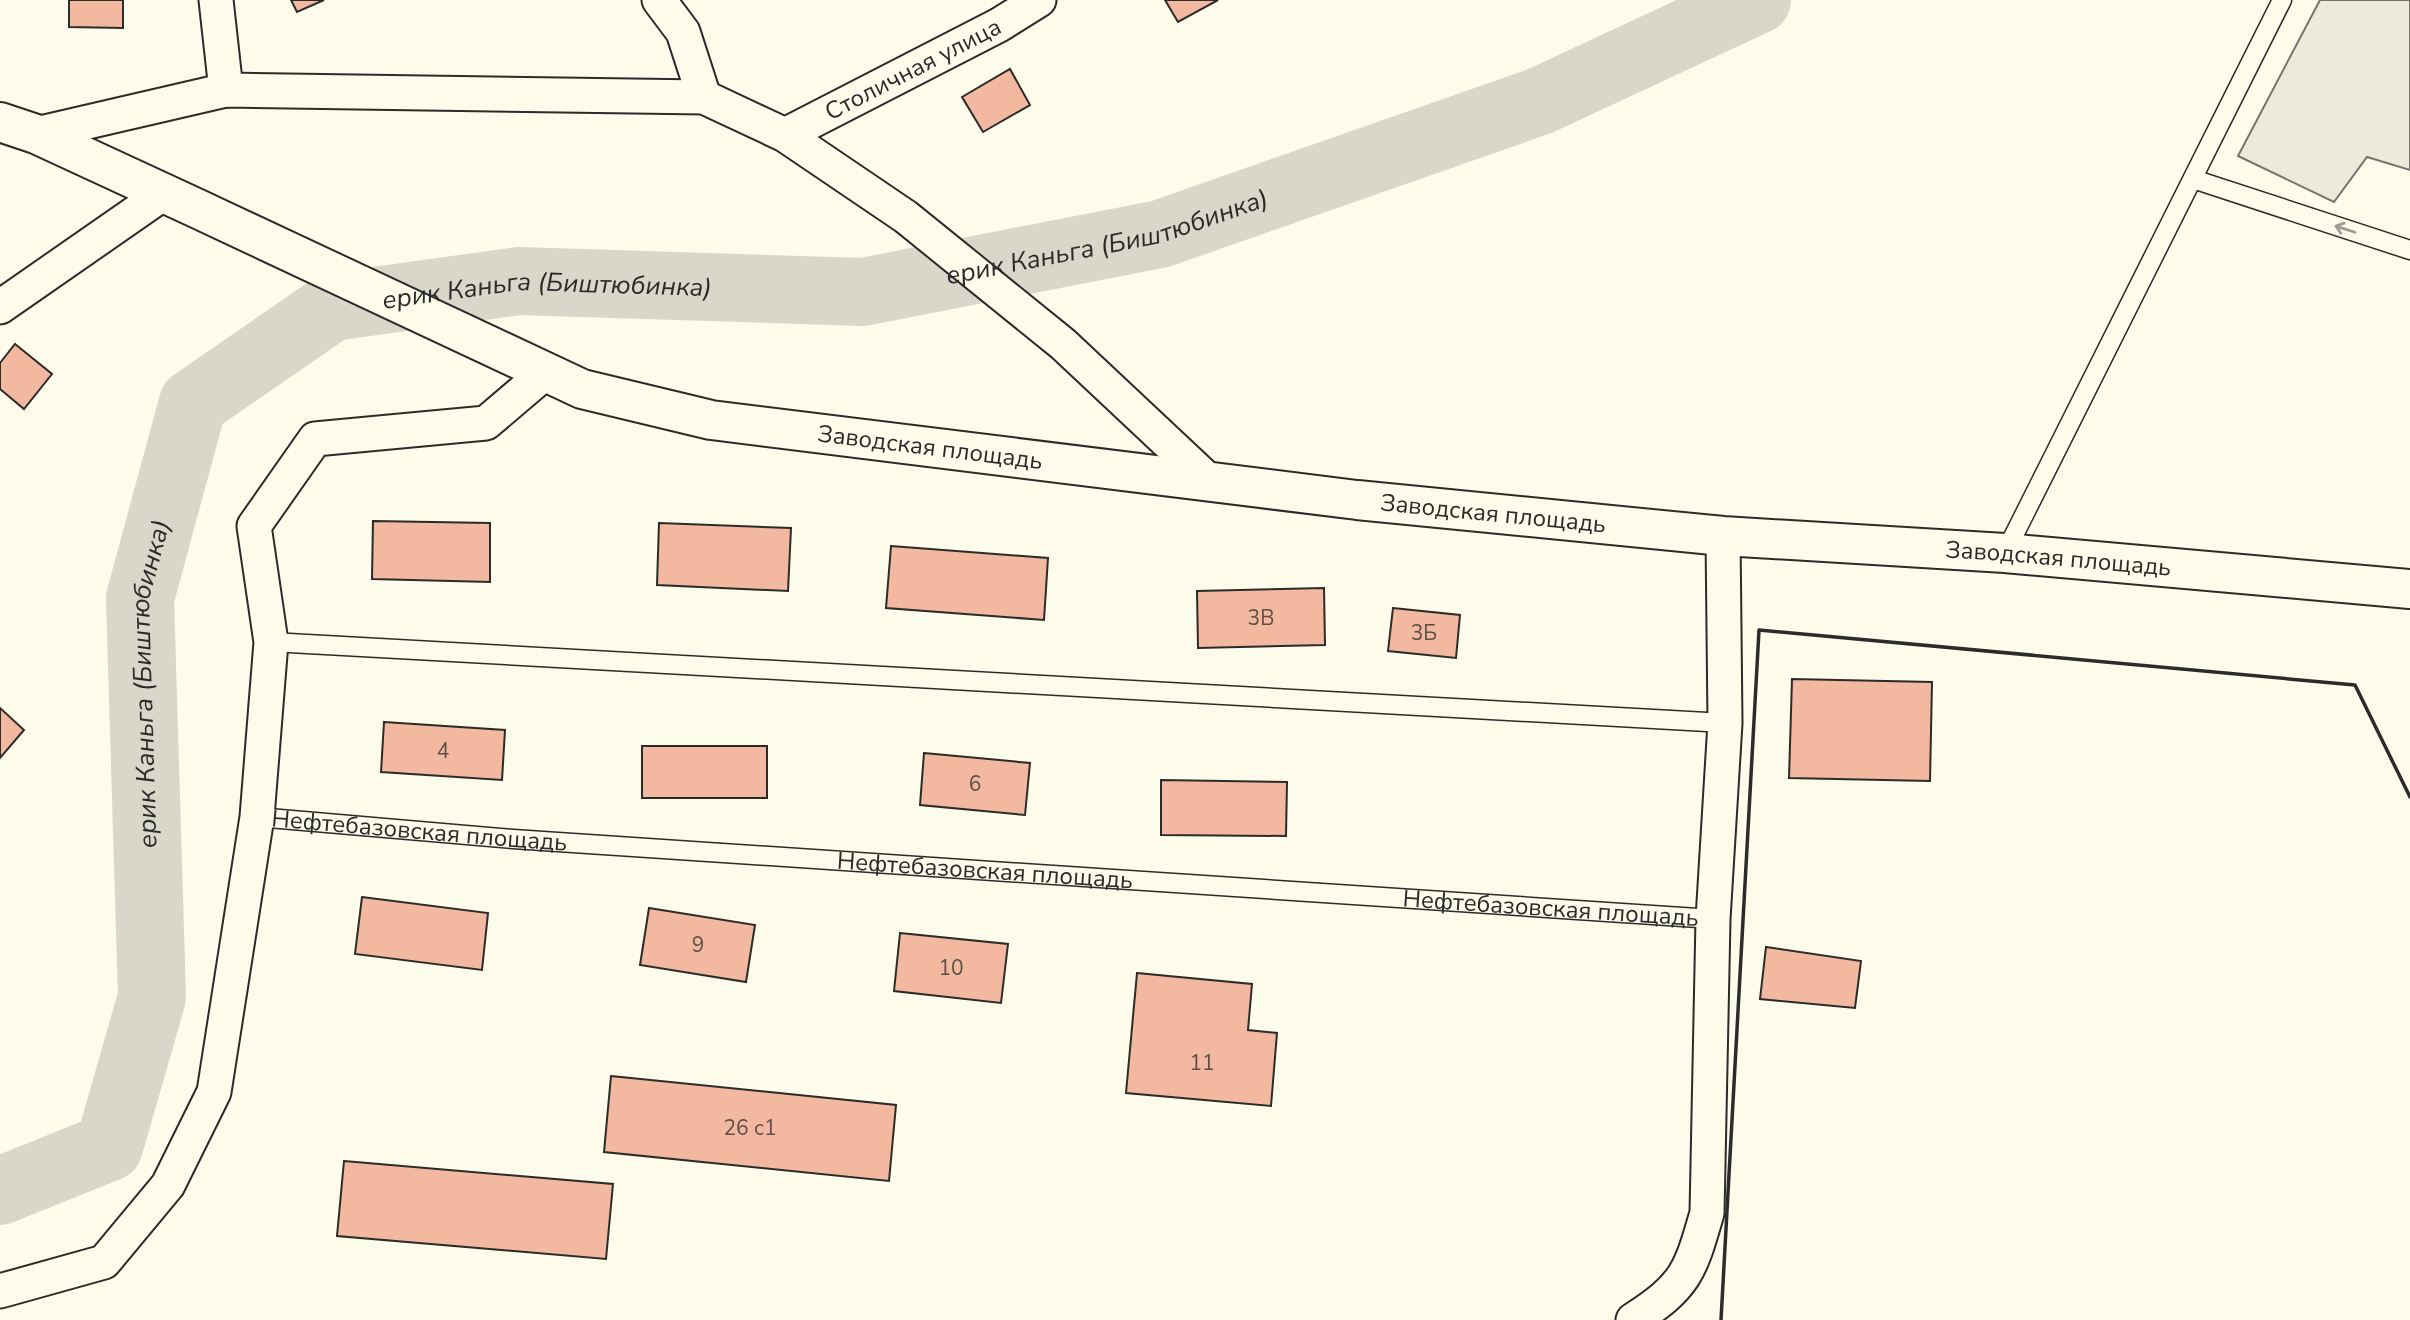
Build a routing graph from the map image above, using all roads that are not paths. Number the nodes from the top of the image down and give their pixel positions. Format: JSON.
{"nodes":[{"id":1,"x":216,"y":0,"type":"edge"},
{"id":2,"x":659,"y":0,"type":"edge"},
{"id":3,"x":1039,"y":0,"type":"edge"},
{"id":4,"x":2282,"y":0,"type":"edge"},
{"id":5,"x":226,"y":90,"type":"junction"},
{"id":6,"x":704,"y":97,"type":"junction"},
{"id":7,"x":0,"y":122,"type":"edge"},
{"id":8,"x":36,"y":134,"type":"junction"},
{"id":9,"x":785,"y":135,"type":"junction"},
{"id":10,"x":2193,"y":179,"type":"junction"},
{"id":11,"x":180,"y":200,"type":"junction"},
{"id":12,"x":2410,"y":250,"type":"edge"},
{"id":13,"x":0,"y":307,"type":"edge"},
{"id":14,"x":546,"y":372,"type":"junction"},
{"id":15,"x":1209,"y":481,"type":"junction"},
{"id":16,"x":1723,"y":536,"type":"junction"},
{"id":17,"x":2005,"y":553,"type":"junction"},
{"id":18,"x":2410,"y":589,"type":"edge"},
{"id":19,"x":271,"y":642,"type":"junction"},
{"id":20,"x":1725,"y":723,"type":"junction"},
{"id":21,"x":257,"y":817,"type":"junction"},
{"id":22,"x":1713,"y":919,"type":"junction"},
{"id":23,"x":0,"y":1292,"type":"edge"},
{"id":24,"x":1633,"y":1320,"type":"edge"}],
"edges":[{"from":1,"to":5,"type":"street"},
{"from":2,"to":6,"type":"street"},
{"from":3,"to":9,"type":"street","name":"Столичная улица"},
{"from":4,"to":10,"type":"lane"},
{"from":5,"to":6,"type":"street"},
{"from":5,"to":8,"type":"street"},
{"from":6,"to":9,"type":"street"},
{"from":7,"to":8,"type":"main road","name":"Заводская площадь"},
{"from":8,"to":11,"type":"main road","name":"Заводская площадь"},
{"from":9,"to":15,"type":"street"},
{"from":12,"to":10,"type":"lane","one_way":true},
{"from":10,"to":17,"type":"lane"},
{"from":11,"to":13,"type":"street"},
{"from":11,"to":14,"type":"main road","name":"Заводская площадь"},
{"from":14,"to":15,"type":"main road","name":"Заводская площадь"},
{"from":14,"to":19,"type":"street"},
{"from":15,"to":16,"type":"main road","name":"Заводская площадь"},
{"from":16,"to":17,"type":"main road","name":"Заводская площадь"},
{"from":16,"to":20,"type":"street","name":"Нефтебазовская площадь"},
{"from":17,"to":18,"type":"main road","name":"Заводская площадь"},
{"from":19,"to":20,"type":"lane"},
{"from":19,"to":21,"type":"street"},
{"from":20,"to":22,"type":"street","name":"Нефтебазовская площадь"},
{"from":21,"to":22,"type":"lane","name":"Нефтебазовская площадь"},
{"from":21,"to":23,"type":"street"},
{"from":22,"to":24,"type":"street","name":"Нефтебазовская площадь"}]}
